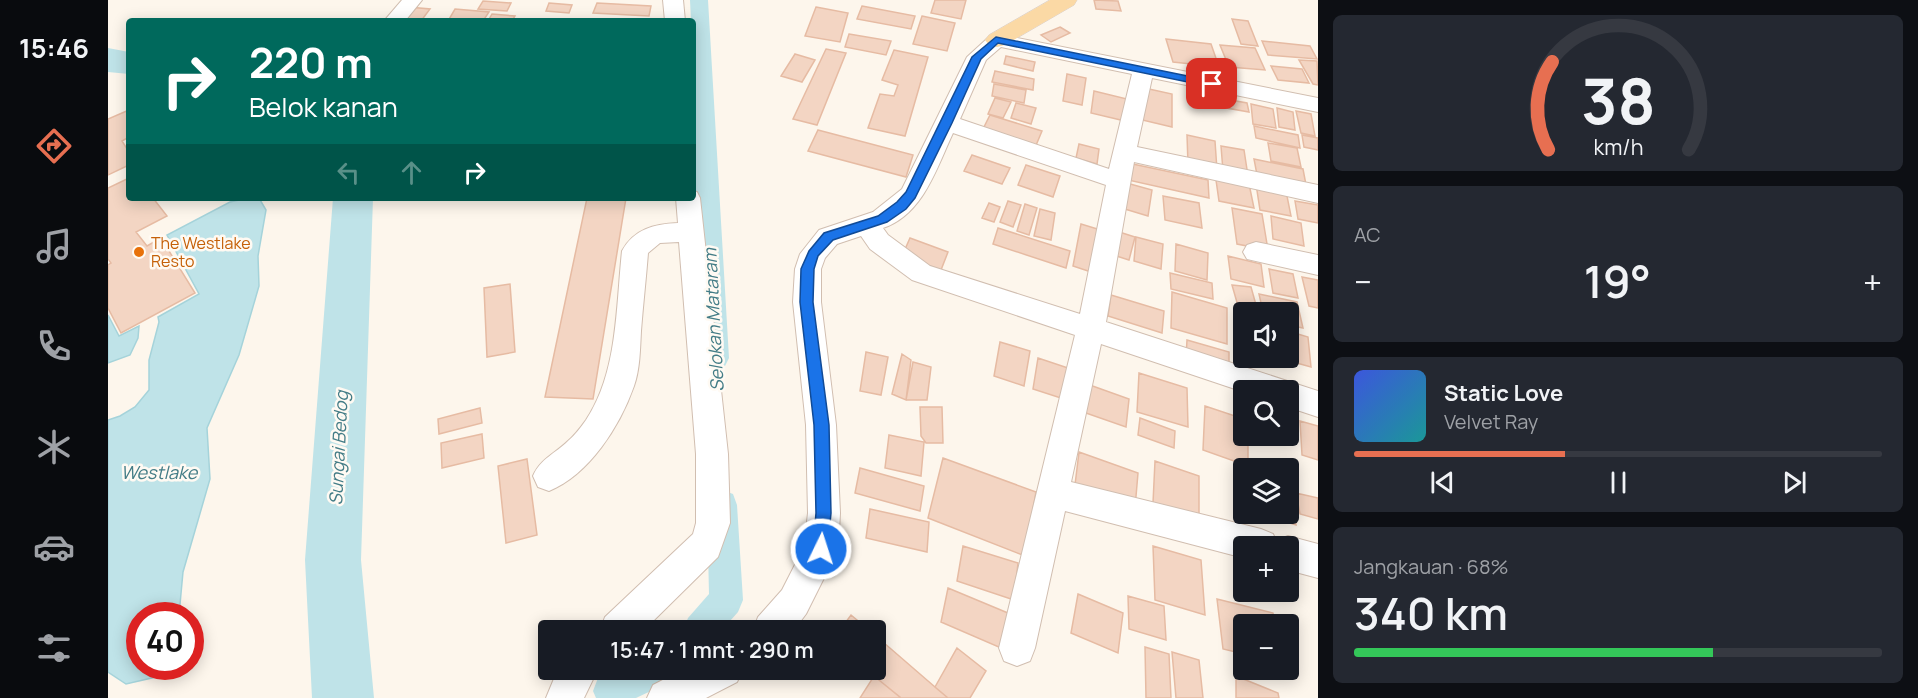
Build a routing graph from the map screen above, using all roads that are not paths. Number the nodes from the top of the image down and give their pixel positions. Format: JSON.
{"nodes":[{"id":1,"x":412,"y":0,"type":"edge"},
{"id":2,"x":673,"y":0,"type":"edge"},
{"id":3,"x":1066,"y":0,"type":"edge"},
{"id":4,"x":397,"y":18,"type":"edge"},
{"id":5,"x":675,"y":18,"type":"edge"},
{"id":6,"x":996,"y":40,"type":"junction"},
{"id":7,"x":1143,"y":70,"type":"junction"},
{"id":8,"x":1318,"y":105,"type":"edge"},
{"id":9,"x":947,"y":123,"type":"junction"},
{"id":10,"x":1124,"y":152,"type":"junction"},
{"id":11,"x":1119,"y":181,"type":"junction"},
{"id":12,"x":1318,"y":194,"type":"edge"},
{"id":13,"x":688,"y":201,"type":"edge"},
{"id":14,"x":867,"y":224,"type":"junction"},
{"id":15,"x":690,"y":232,"type":"junction"},
{"id":16,"x":1256,"y":252,"type":"dead end"},
{"id":17,"x":1318,"y":265,"type":"edge"},
{"id":18,"x":1091,"y":328,"type":"junction"},
{"id":19,"x":1246,"y":380,"type":"edge"},
{"id":20,"x":1299,"y":398,"type":"edge"},
{"id":21,"x":1318,"y":404,"type":"edge"},
{"id":22,"x":549,"y":476,"type":"dead end"},
{"id":23,"x":1054,"y":493,"type":"junction"},
{"id":24,"x":1233,"y":539,"type":"edge"},
{"id":25,"x":1299,"y":556,"type":"edge"},
{"id":26,"x":1318,"y":561,"type":"edge"},
{"id":27,"x":628,"y":620,"type":"edge"},
{"id":28,"x":779,"y":620,"type":"edge"},
{"id":29,"x":1017,"y":648,"type":"dead end"},
{"id":30,"x":572,"y":680,"type":"edge"},
{"id":31,"x":702,"y":680,"type":"edge"},
{"id":32,"x":565,"y":698,"type":"edge"},
{"id":33,"x":666,"y":698,"type":"edge"}],
"edges":[{"from":1,"to":4,"type":"street"},
{"from":2,"to":5,"type":"street"},
{"from":3,"to":6,"type":"main road"},
{"from":6,"to":7,"type":"street"},
{"from":6,"to":9,"type":"street"},
{"from":7,"to":8,"type":"street"},
{"from":7,"to":10,"type":"street"},
{"from":9,"to":11,"type":"street"},
{"from":9,"to":14,"type":"street"},
{"from":10,"to":11,"type":"street"},
{"from":10,"to":12,"type":"street"},
{"from":11,"to":18,"type":"street"},
{"from":13,"to":15,"type":"street"},
{"from":14,"to":18,"type":"street"},
{"from":14,"to":28,"type":"street"},
{"from":15,"to":22,"type":"street"},
{"from":15,"to":27,"type":"street"},
{"from":16,"to":17,"type":"street"},
{"from":18,"to":19,"type":"street"},
{"from":18,"to":23,"type":"street"},
{"from":20,"to":21,"type":"street"},
{"from":23,"to":24,"type":"street"},
{"from":23,"to":29,"type":"street"},
{"from":25,"to":26,"type":"street"},
{"from":30,"to":32,"type":"street"},
{"from":31,"to":33,"type":"street"}]}
